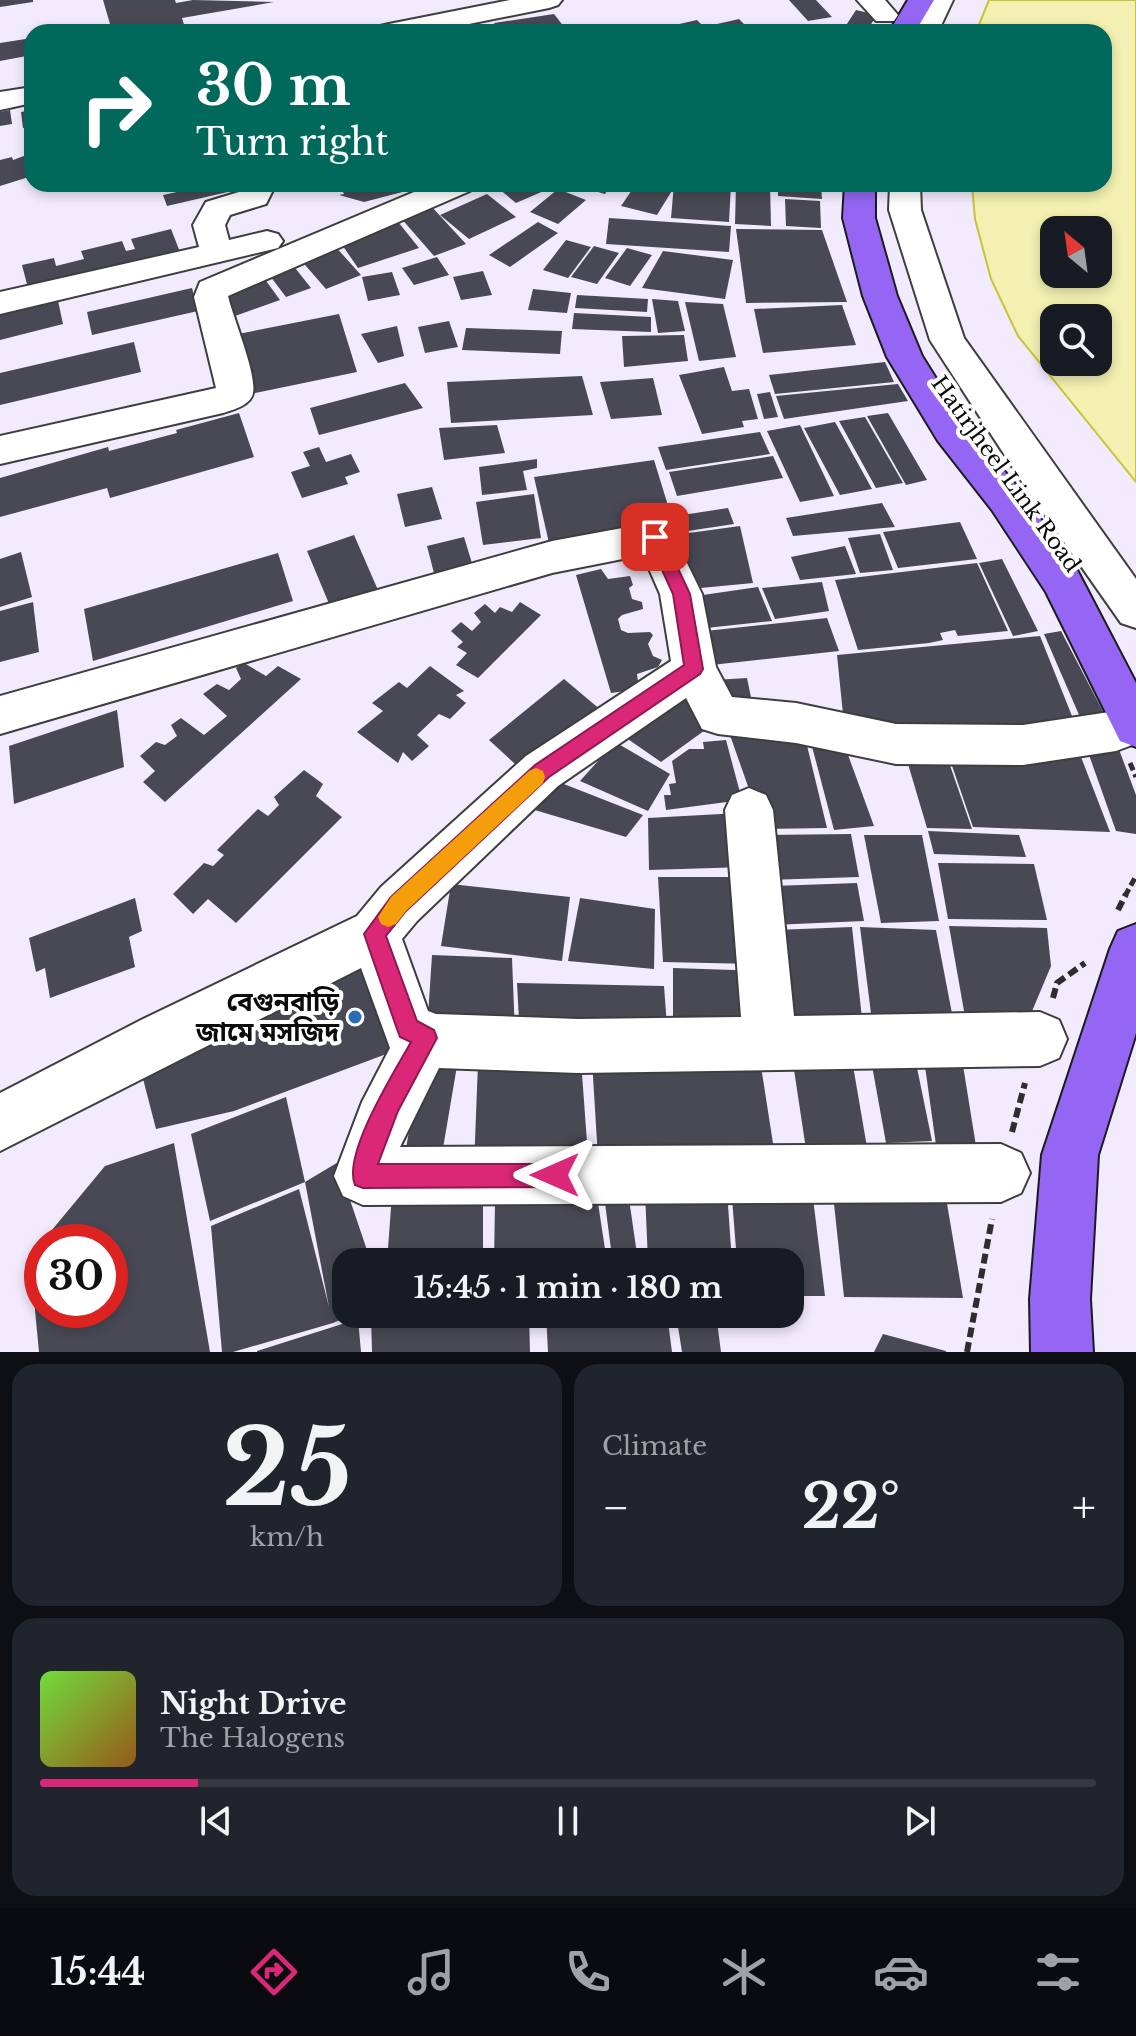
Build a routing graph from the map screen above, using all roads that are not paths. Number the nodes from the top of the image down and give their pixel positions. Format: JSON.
{"nodes":[{"id":1,"x":549,"y":0,"type":"edge"},
{"id":2,"x":921,"y":0,"type":"edge"},
{"id":3,"x":940,"y":0,"type":"edge"},
{"id":4,"x":885,"y":16,"type":"edge"},
{"id":5,"x":429,"y":24,"type":"edge"},
{"id":6,"x":929,"y":24,"type":"edge"},
{"id":7,"x":24,"y":96,"type":"edge"},
{"id":8,"x":0,"y":101,"type":"edge"},
{"id":9,"x":257,"y":192,"type":"edge"},
{"id":10,"x":434,"y":192,"type":"edge"},
{"id":11,"x":860,"y":192,"type":"edge"},
{"id":12,"x":876,"y":192,"type":"edge"},
{"id":13,"x":905,"y":192,"type":"edge"},
{"id":14,"x":380,"y":206,"type":"dead end"},
{"id":15,"x":217,"y":254,"type":"junction"},
{"id":16,"x":0,"y":303,"type":"edge"},
{"id":17,"x":0,"y":450,"type":"edge"},
{"id":18,"x":1136,"y":611,"type":"edge"},
{"id":19,"x":1124,"y":660,"type":"edge"},
{"id":20,"x":694,"y":669,"type":"junction"},
{"id":21,"x":0,"y":715,"type":"edge"},
{"id":22,"x":1126,"y":729,"type":"edge"},
{"id":23,"x":749,"y":810,"type":"dead end"},
{"id":24,"x":375,"y":934,"type":"junction"},
{"id":25,"x":1114,"y":939,"type":"edge"},
{"id":26,"x":426,"y":1038,"type":"junction"},
{"id":27,"x":1040,"y":1039,"type":"road end"},
{"id":28,"x":770,"y":1043,"type":"junction"},
{"id":29,"x":0,"y":1123,"type":"edge"},
{"id":30,"x":1001,"y":1173,"type":"road end"},
{"id":31,"x":1062,"y":1352,"type":"edge"}],
"edges":[{"from":1,"to":5,"type":"street"},
{"from":2,"to":4,"type":"main road"},
{"from":3,"to":6,"type":"street"},
{"from":7,"to":8,"type":"street"},
{"from":9,"to":15,"type":"street"},
{"from":10,"to":17,"type":"street"},
{"from":11,"to":19,"type":"main road","name":"Hatirjheel Link Road"},
{"from":12,"to":19,"type":"main road","name":"Hatirjheel Link Road"},
{"from":13,"to":18,"type":"street"},
{"from":14,"to":15,"type":"street"},
{"from":15,"to":16,"type":"street"},
{"from":19,"to":22,"type":"main road","name":"Hatirjheel Link Road"},
{"from":20,"to":21,"type":"street"},
{"from":20,"to":22,"type":"street"},
{"from":20,"to":24,"type":"street"},
{"from":23,"to":28,"type":"street"},
{"from":24,"to":26,"type":"street"},
{"from":24,"to":29,"type":"street"},
{"from":25,"to":31,"type":"main road"},
{"from":26,"to":28,"type":"street"},
{"from":26,"to":30,"type":"street"},
{"from":27,"to":28,"type":"street"}]}
